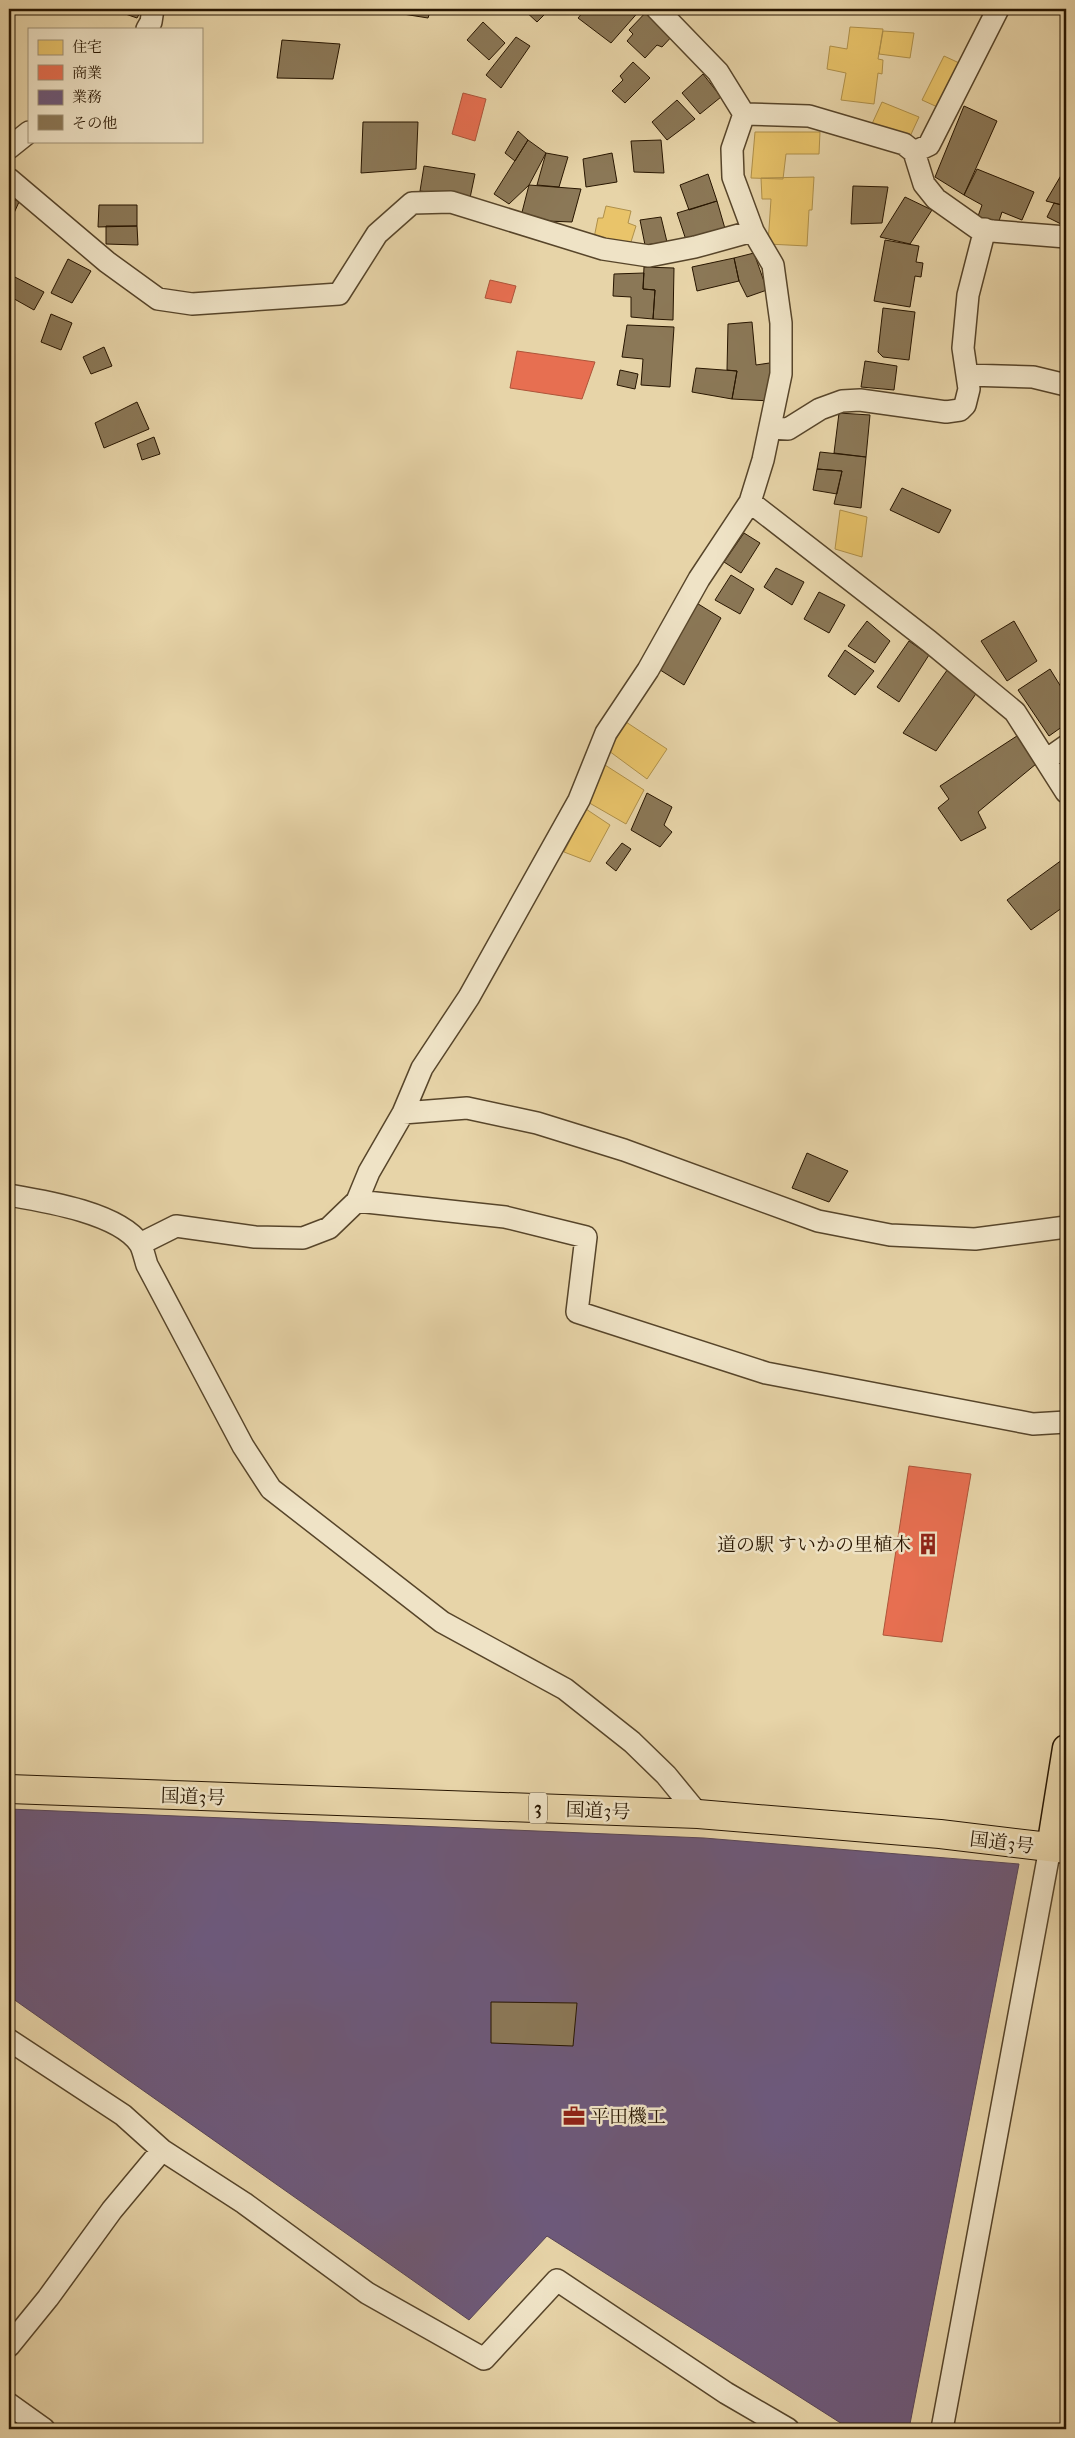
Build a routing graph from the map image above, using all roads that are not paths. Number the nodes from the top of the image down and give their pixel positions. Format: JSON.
{"nodes":[{"id":1,"x":153,"y":9,"type":"edge"},
{"id":2,"x":657,"y":9,"type":"edge"},
{"id":3,"x":998,"y":9,"type":"edge"},
{"id":4,"x":148,"y":28,"type":"edge"},
{"id":5,"x":744,"y":114,"type":"junction"},
{"id":6,"x":28,"y":133,"type":"edge"},
{"id":7,"x":9,"y":148,"type":"edge"},
{"id":8,"x":914,"y":152,"type":"junction"},
{"id":9,"x":9,"y":179,"type":"edge"},
{"id":10,"x":985,"y":230,"type":"junction"},
{"id":11,"x":753,"y":231,"type":"junction"},
{"id":12,"x":1066,"y":236,"type":"edge"},
{"id":13,"x":967,"y":375,"type":"junction"},
{"id":14,"x":1066,"y":385,"type":"edge"},
{"id":15,"x":770,"y":428,"type":"junction"},
{"id":16,"x":750,"y":502,"type":"junction"},
{"id":17,"x":1066,"y":746,"type":"edge"},
{"id":18,"x":1046,"y":760,"type":"junction"},
{"id":19,"x":1066,"y":792,"type":"edge"},
{"id":20,"x":404,"y":1113,"type":"junction"},
{"id":21,"x":9,"y":1195,"type":"edge"},
{"id":22,"x":357,"y":1202,"type":"junction"},
{"id":23,"x":1066,"y":1227,"type":"edge"},
{"id":24,"x":140,"y":1244,"type":"junction"},
{"id":25,"x":1066,"y":1422,"type":"edge"},
{"id":26,"x":1066,"y":1748,"type":"edge"},
{"id":27,"x":9,"y":1789,"type":"edge"},
{"id":28,"x":698,"y":1814,"type":"junction"},
{"id":29,"x":1058,"y":1848,"type":"edge"},
{"id":30,"x":9,"y":2040,"type":"edge"},
{"id":31,"x":162,"y":2150,"type":"junction"},
{"id":32,"x":9,"y":2346,"type":"edge"},
{"id":33,"x":9,"y":2404,"type":"edge"},
{"id":34,"x":44,"y":2429,"type":"edge"},
{"id":35,"x":788,"y":2429,"type":"edge"},
{"id":36,"x":942,"y":2429,"type":"edge"}],
"edges":[{"from":1,"to":4,"type":"street"},
{"from":2,"to":5,"type":"street"},
{"from":3,"to":8,"type":"street"},
{"from":5,"to":8,"type":"street"},
{"from":5,"to":11,"type":"street"},
{"from":6,"to":7,"type":"street"},
{"from":8,"to":10,"type":"street"},
{"from":9,"to":11,"type":"street"},
{"from":10,"to":12,"type":"street"},
{"from":10,"to":13,"type":"street"},
{"from":11,"to":15,"type":"street"},
{"from":13,"to":14,"type":"street"},
{"from":13,"to":15,"type":"street"},
{"from":15,"to":16,"type":"street"},
{"from":16,"to":18,"type":"street"},
{"from":16,"to":20,"type":"street"},
{"from":17,"to":18,"type":"street"},
{"from":18,"to":19,"type":"street"},
{"from":20,"to":22,"type":"street"},
{"from":20,"to":23,"type":"street"},
{"from":21,"to":24,"type":"street"},
{"from":22,"to":24,"type":"street"},
{"from":22,"to":25,"type":"street"},
{"from":24,"to":28,"type":"street"},
{"from":26,"to":29,"type":"main road"},
{"from":27,"to":28,"type":"highway","name":"国道3号","number":"3"},
{"from":28,"to":29,"type":"highway","name":"国道3号","number":"3"},
{"from":29,"to":36,"type":"street"},
{"from":30,"to":31,"type":"street"},
{"from":31,"to":32,"type":"street"},
{"from":31,"to":35,"type":"street"},
{"from":33,"to":34,"type":"street"}]}
